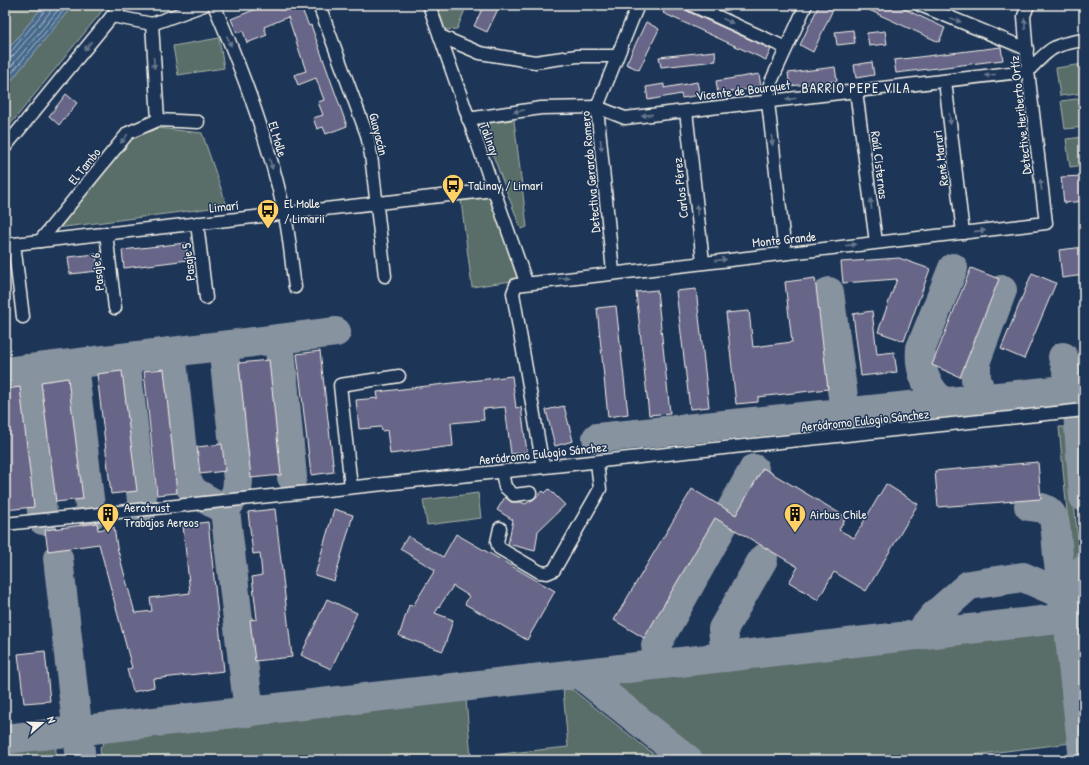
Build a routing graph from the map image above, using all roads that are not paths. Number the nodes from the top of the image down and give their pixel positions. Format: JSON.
{"nodes":[{"id":1,"x":121,"y":5,"type":"edge"},
{"id":2,"x":204,"y":5,"type":"edge"},
{"id":3,"x":214,"y":5,"type":"edge"},
{"id":4,"x":319,"y":5,"type":"edge"},
{"id":5,"x":429,"y":5,"type":"edge"},
{"id":6,"x":638,"y":5,"type":"edge"},
{"id":7,"x":692,"y":5,"type":"edge"},
{"id":8,"x":806,"y":5,"type":"edge"},
{"id":9,"x":920,"y":5,"type":"edge"},
{"id":10,"x":1028,"y":5,"type":"edge"},
{"id":11,"x":112,"y":16,"type":"junction"},
{"id":12,"x":152,"y":24,"type":"junction"},
{"id":13,"x":440,"y":36,"type":"junction"},
{"id":14,"x":1084,"y":40,"type":"edge"},
{"id":15,"x":786,"y":48,"type":"junction"},
{"id":16,"x":1027,"y":49,"type":"junction"},
{"id":17,"x":616,"y":56,"type":"junction"},
{"id":18,"x":1028,"y":71,"type":"junction"},
{"id":19,"x":945,"y":81,"type":"junction"},
{"id":20,"x":856,"y":91,"type":"junction"},
{"id":21,"x":768,"y":102,"type":"junction"},
{"id":22,"x":597,"y":107,"type":"junction"},
{"id":23,"x":686,"y":111,"type":"junction"},
{"id":24,"x":468,"y":119,"type":"junction"},
{"id":25,"x":158,"y":120,"type":"junction"},
{"id":26,"x":198,"y":122,"type":"dead end"},
{"id":27,"x":5,"y":147,"type":"edge"},
{"id":28,"x":494,"y":190,"type":"junction"},
{"id":29,"x":377,"y":202,"type":"junction"},
{"id":30,"x":284,"y":213,"type":"junction"},
{"id":31,"x":197,"y":223,"type":"junction"},
{"id":32,"x":1046,"y":223,"type":"joint"},
{"id":33,"x":106,"y":233,"type":"junction"},
{"id":34,"x":963,"y":233,"type":"junction"},
{"id":35,"x":40,"y":241,"type":"junction"},
{"id":36,"x":876,"y":242,"type":"junction"},
{"id":37,"x":10,"y":244,"type":"edge"},
{"id":38,"x":785,"y":253,"type":"junction"},
{"id":39,"x":703,"y":262,"type":"junction"},
{"id":40,"x":613,"y":272,"type":"junction"},
{"id":41,"x":385,"y":276,"type":"dead end"},
{"id":42,"x":526,"y":282,"type":"junction"},
{"id":43,"x":295,"y":287,"type":"dead end"},
{"id":44,"x":206,"y":298,"type":"dead end"},
{"id":45,"x":115,"y":308,"type":"dead end"},
{"id":46,"x":23,"y":317,"type":"dead end"},
{"id":47,"x":399,"y":376,"type":"dead end"},
{"id":48,"x":1084,"y":410,"type":"edge"},
{"id":49,"x":597,"y":462,"type":"junction"},
{"id":50,"x":543,"y":467,"type":"junction"},
{"id":51,"x":502,"y":472,"type":"junction"},
{"id":52,"x":351,"y":487,"type":"junction"},
{"id":53,"x":530,"y":493,"type":"dead end"},
{"id":54,"x":5,"y":524,"type":"edge"},
{"id":55,"x":500,"y":528,"type":"dead end"}],
"edges":[{"from":1,"to":11,"type":"street"},
{"from":2,"to":12,"type":"street"},
{"from":3,"to":30,"type":"street","name":"El Molle","one_way":true},
{"from":4,"to":29,"type":"street","name":"Guayacán"},
{"from":5,"to":13,"type":"street","name":"Talinay"},
{"from":6,"to":17,"type":"street","name":"Detectiva Gerardo Romero"},
{"from":7,"to":15,"type":"street","one_way":true},
{"from":8,"to":15,"type":"street"},
{"from":9,"to":16,"type":"street","one_way":true},
{"from":16,"to":10,"type":"street","name":"Detective Heriberto Ortíz","one_way":true},
{"from":11,"to":12,"type":"street"},
{"from":11,"to":27,"type":"street","one_way":true},
{"from":12,"to":25,"type":"street","one_way":true},
{"from":13,"to":17,"type":"street"},
{"from":13,"to":24,"type":"street","name":"Talinay"},
{"from":14,"to":18,"type":"street"},
{"from":15,"to":21,"type":"street"},
{"from":16,"to":18,"type":"street","name":"Detective Heriberto Ortíz"},
{"from":17,"to":22,"type":"street","name":"Detectiva Gerardo Romero"},
{"from":18,"to":19,"type":"street","name":"Vicente de Bourquet","one_way":true},
{"from":32,"to":18,"type":"street","name":"Detective Heriberto Ortíz","one_way":true},
{"from":19,"to":20,"type":"street","name":"Vicente de Bourquet"},
{"from":19,"to":34,"type":"street","name":"René Maruri","one_way":true},
{"from":20,"to":21,"type":"street","name":"Vicente de Bourquet","one_way":true},
{"from":36,"to":20,"type":"street","name":"Raúl Cisternas","one_way":true},
{"from":21,"to":23,"type":"street","name":"Vicente de Bourquet"},
{"from":21,"to":38,"type":"street","one_way":true},
{"from":23,"to":22,"type":"street","name":"Vicente de Bourquet","one_way":true},
{"from":22,"to":24,"type":"street","name":"Vicente de Bourquet","one_way":true},
{"from":22,"to":40,"type":"street","name":"Detectiva Gerardo Romero","one_way":true},
{"from":39,"to":23,"type":"street","name":"Carlos Pérez","one_way":true},
{"from":24,"to":28,"type":"street","name":"Talinay"},
{"from":25,"to":26,"type":"street","name":"El Tambo"},
{"from":25,"to":35,"type":"street","name":"El Tambo","one_way":true},
{"from":28,"to":29,"type":"street","name":"Limarí"},
{"from":28,"to":42,"type":"street","name":"Talinay"},
{"from":29,"to":30,"type":"street","name":"Limarí"},
{"from":29,"to":41,"type":"street","name":"Guayacán"},
{"from":30,"to":31,"type":"street","name":"Limarí"},
{"from":30,"to":43,"type":"street","name":"El Molle"},
{"from":31,"to":33,"type":"street","name":"Limarí"},
{"from":31,"to":44,"type":"street","name":"Pasaje 5"},
{"from":34,"to":32,"type":"street","name":"Monte Grande","one_way":true},
{"from":33,"to":35,"type":"street","name":"Limarí"},
{"from":33,"to":45,"type":"street","name":"Pasaje 6"},
{"from":34,"to":36,"type":"street","name":"Monte Grande"},
{"from":35,"to":37,"type":"street","name":"Limarí"},
{"from":38,"to":36,"type":"street","name":"Monte Grande","one_way":true},
{"from":37,"to":46,"type":"street"},
{"from":39,"to":38,"type":"street","name":"Monte Grande","one_way":true},
{"from":39,"to":40,"type":"street","name":"Monte Grande"},
{"from":42,"to":40,"type":"street","name":"Monte Grande","one_way":true},
{"from":42,"to":50,"type":"street"},
{"from":47,"to":52,"type":"street"},
{"from":48,"to":49,"type":"street","name":"Aeródromo Eulogio Sánchez"},
{"from":49,"to":50,"type":"street","name":"Aeródromo Eulogio Sánchez"},
{"from":49,"to":55,"type":"street"},
{"from":50,"to":51,"type":"street","name":"Aeródromo Eulogio Sánchez"},
{"from":51,"to":52,"type":"street","name":"Aeródromo Eulogio Sánchez"},
{"from":51,"to":53,"type":"street"},
{"from":52,"to":54,"type":"street","name":"Aeródromo Eulogio Sánchez"}]}
